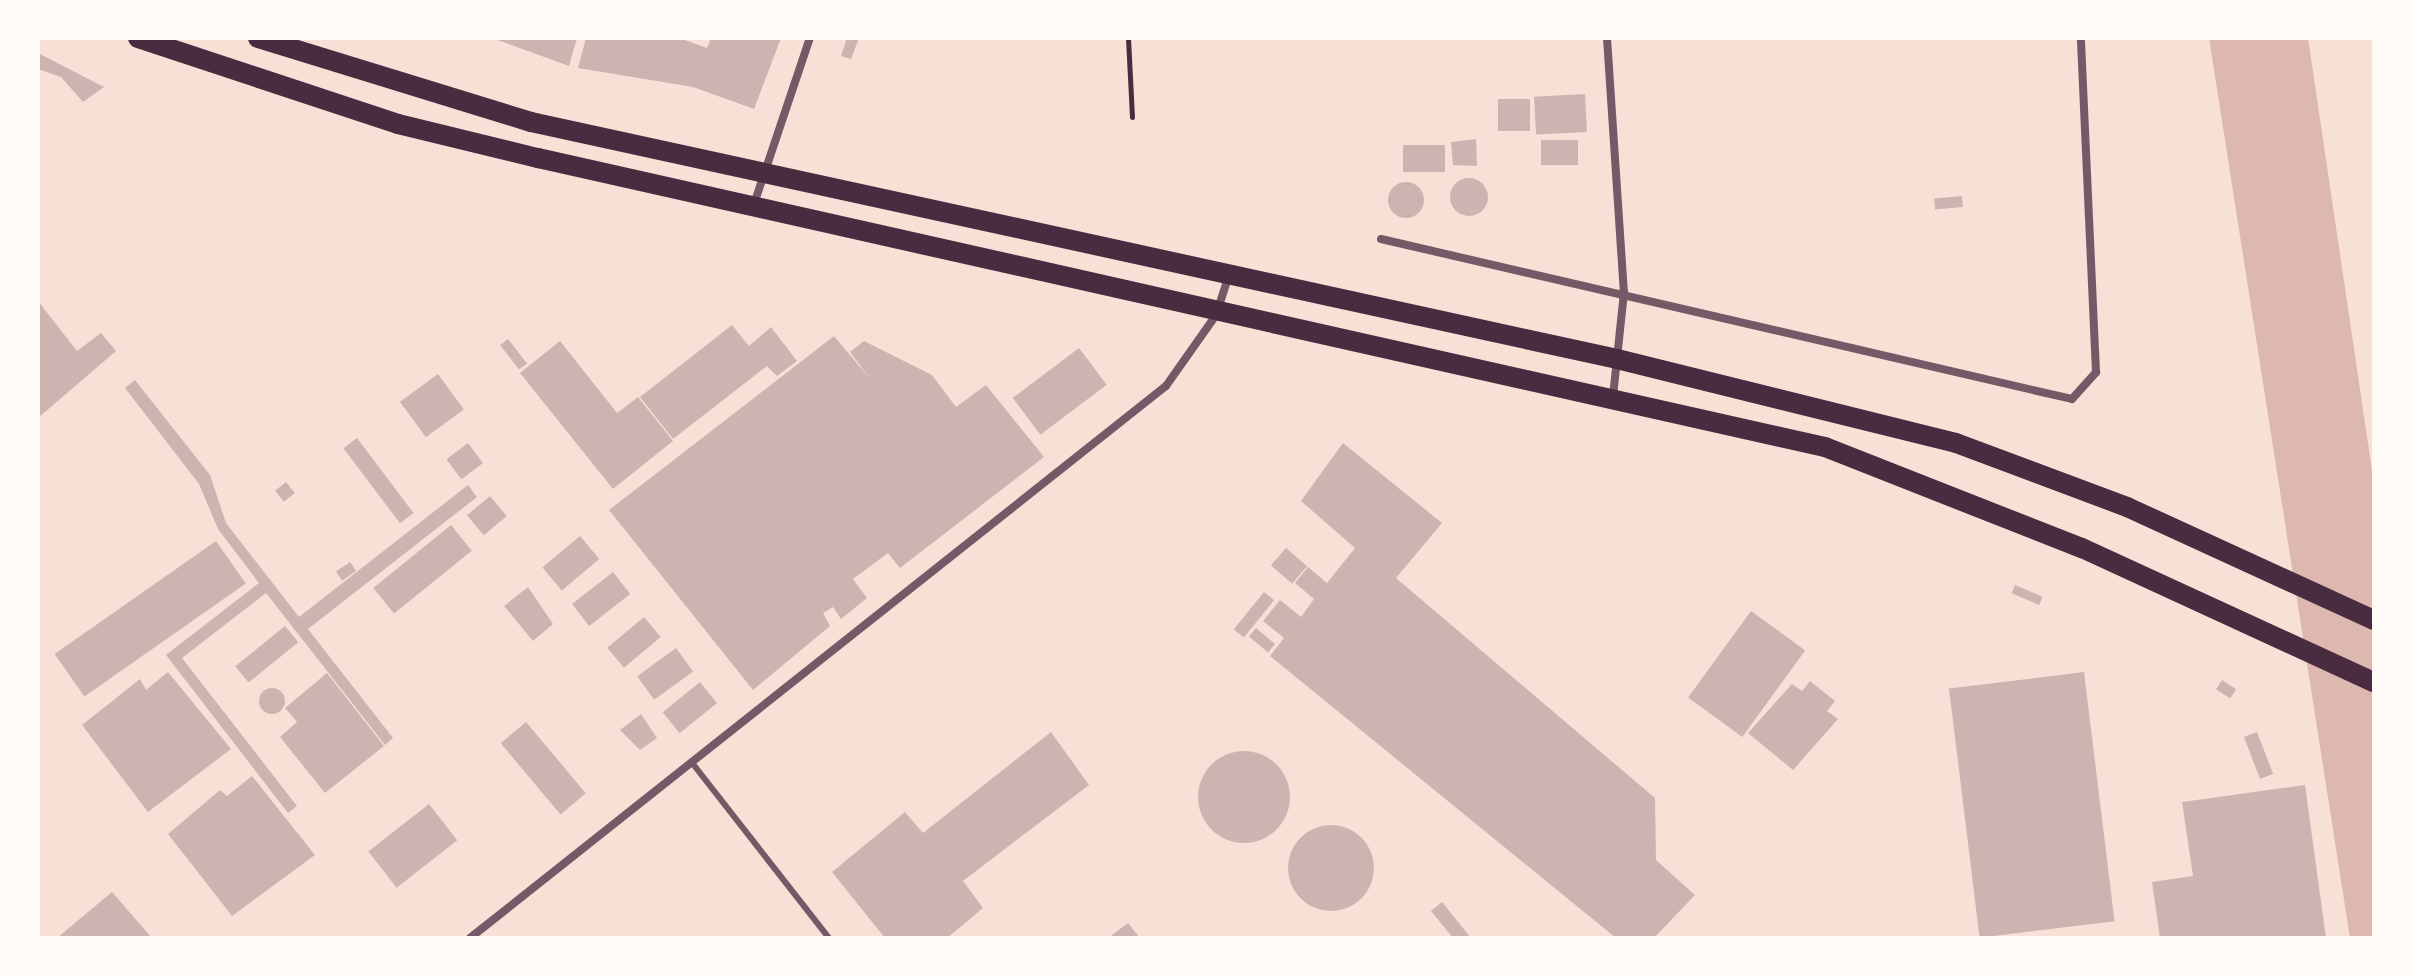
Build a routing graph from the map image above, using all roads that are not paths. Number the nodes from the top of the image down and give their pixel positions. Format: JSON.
{"nodes":[{"id":1,"x":138,"y":38,"type":"edge"},
{"id":2,"x":258,"y":38,"type":"edge"},
{"id":3,"x":810,"y":38,"type":"edge"},
{"id":4,"x":1607,"y":38,"type":"edge"},
{"id":5,"x":2081,"y":38,"type":"edge"},
{"id":6,"x":762,"y":171,"type":"junction"},
{"id":7,"x":753,"y":208,"type":"junction"},
{"id":8,"x":1381,"y":239,"type":"dead end"},
{"id":9,"x":1228,"y":277,"type":"junction"},
{"id":10,"x":1624,"y":292,"type":"junction"},
{"id":11,"x":1216,"y":315,"type":"junction"},
{"id":12,"x":1617,"y":359,"type":"junction"},
{"id":13,"x":1613,"y":396,"type":"junction"},
{"id":14,"x":2374,"y":620,"type":"edge"},
{"id":15,"x":2374,"y":682,"type":"edge"},
{"id":16,"x":693,"y":764,"type":"junction"},
{"id":17,"x":470,"y":938,"type":"edge"},
{"id":18,"x":829,"y":938,"type":"edge"}],
"edges":[{"from":1,"to":7,"type":"main road"},
{"from":2,"to":6,"type":"main road"},
{"from":3,"to":6,"type":"street"},
{"from":4,"to":10,"type":"street"},
{"from":5,"to":10,"type":"street"},
{"from":6,"to":7,"type":"street"},
{"from":6,"to":9,"type":"main road"},
{"from":7,"to":11,"type":"main road"},
{"from":8,"to":10,"type":"street"},
{"from":9,"to":11,"type":"street"},
{"from":9,"to":12,"type":"main road"},
{"from":10,"to":12,"type":"street"},
{"from":11,"to":13,"type":"main road"},
{"from":11,"to":16,"type":"street"},
{"from":12,"to":13,"type":"street"},
{"from":12,"to":14,"type":"main road"},
{"from":13,"to":15,"type":"main road"},
{"from":16,"to":17,"type":"street"},
{"from":16,"to":18,"type":"lane"}]}
